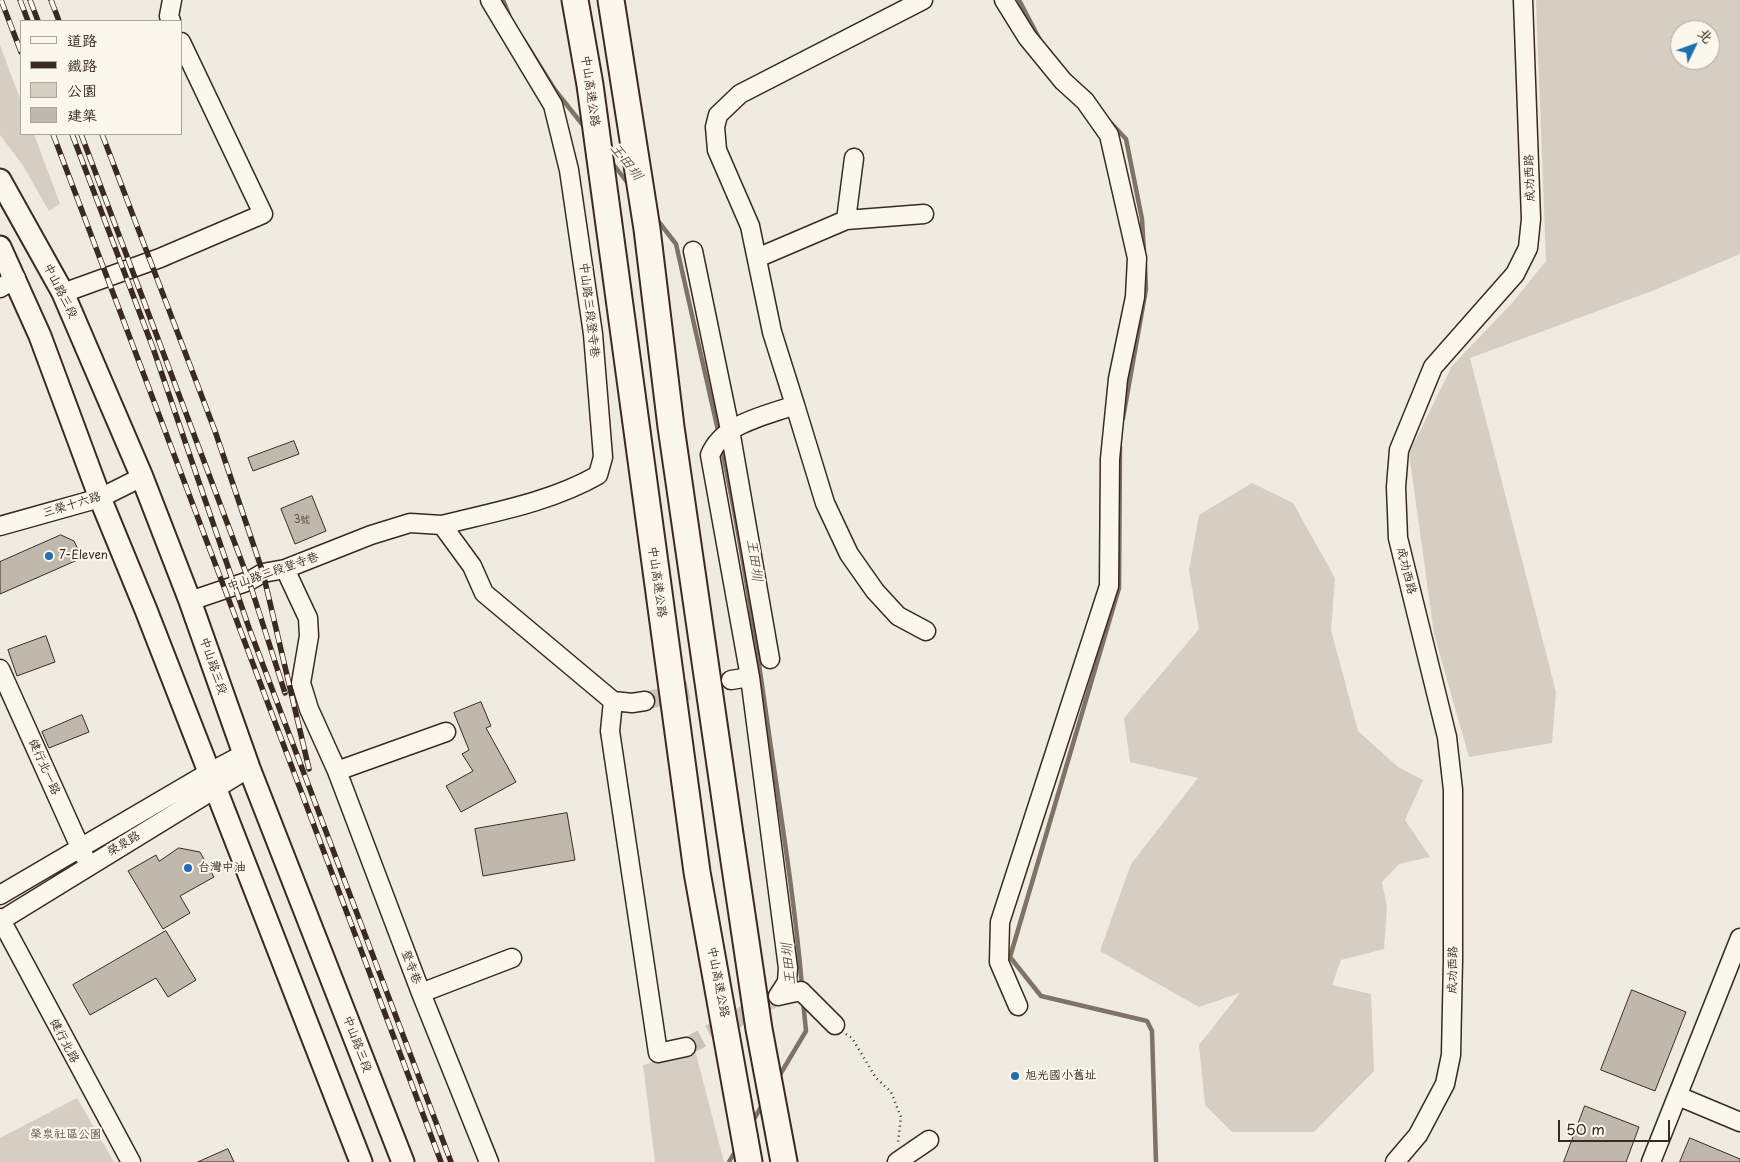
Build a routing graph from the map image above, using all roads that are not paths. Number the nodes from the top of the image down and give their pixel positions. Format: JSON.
{"nodes":[{"id":1,"x":172,"y":0,"type":"edge"},
{"id":2,"x":490,"y":0,"type":"edge"},
{"id":3,"x":575,"y":0,"type":"edge"},
{"id":4,"x":610,"y":0,"type":"edge"},
{"id":5,"x":923,"y":0,"type":"edge"},
{"id":6,"x":1004,"y":0,"type":"edge"},
{"id":7,"x":1524,"y":0,"type":"edge"},
{"id":8,"x":171,"y":20,"type":"edge"},
{"id":9,"x":182,"y":44,"type":"edge"},
{"id":10,"x":854,"y":158,"type":"dead end"},
{"id":11,"x":0,"y":180,"type":"edge"},
{"id":12,"x":924,"y":214,"type":"dead end"},
{"id":13,"x":846,"y":220,"type":"junction"},
{"id":14,"x":0,"y":247,"type":"edge"},
{"id":15,"x":693,"y":251,"type":"dead end"},
{"id":16,"x":757,"y":258,"type":"junction"},
{"id":17,"x":8,"y":283,"type":"edge"},
{"id":18,"x":63,"y":294,"type":"junction"},
{"id":19,"x":794,"y":405,"type":"junction"},
{"id":20,"x":730,"y":430,"type":"junction"},
{"id":21,"x":142,"y":476,"type":"junction"},
{"id":22,"x":100,"y":498,"type":"junction"},
{"id":23,"x":442,"y":525,"type":"junction"},
{"id":24,"x":0,"y":526,"type":"edge"},
{"id":25,"x":286,"y":569,"type":"junction"},
{"id":26,"x":190,"y":601,"type":"junction"},
{"id":27,"x":926,"y":631,"type":"dead end"},
{"id":28,"x":770,"y":659,"type":"dead end"},
{"id":29,"x":0,"y":669,"type":"edge"},
{"id":30,"x":750,"y":677,"type":"junction"},
{"id":31,"x":731,"y":680,"type":"tunnel mouth"},
{"id":32,"x":613,"y":700,"type":"junction"},
{"id":33,"x":645,"y":701,"type":"tunnel mouth"},
{"id":34,"x":446,"y":732,"type":"dead end"},
{"id":35,"x":246,"y":761,"type":"junction"},
{"id":36,"x":337,"y":771,"type":"junction"},
{"id":37,"x":212,"y":781,"type":"junction"},
{"id":38,"x":80,"y":848,"type":"junction"},
{"id":39,"x":88,"y":866,"type":"junction"},
{"id":40,"x":0,"y":896,"type":"edge"},
{"id":41,"x":0,"y":920,"type":"edge"},
{"id":42,"x":1740,"y":938,"type":"edge"},
{"id":43,"x":512,"y":958,"type":"dead end"},
{"id":44,"x":421,"y":993,"type":"junction"},
{"id":45,"x":1018,"y":1006,"type":"dead end"},
{"id":46,"x":835,"y":1025,"type":"road end"},
{"id":47,"x":686,"y":1046,"type":"tunnel mouth"},
{"id":48,"x":1678,"y":1096,"type":"junction"},
{"id":49,"x":1740,"y":1122,"type":"edge"},
{"id":50,"x":929,"y":1140,"type":"dead end"},
{"id":51,"x":896,"y":1156,"type":"edge"},
{"id":52,"x":131,"y":1162,"type":"edge"},
{"id":53,"x":361,"y":1162,"type":"edge"},
{"id":54,"x":403,"y":1162,"type":"edge"},
{"id":55,"x":489,"y":1162,"type":"edge"},
{"id":56,"x":749,"y":1162,"type":"edge"},
{"id":57,"x":784,"y":1162,"type":"edge"},
{"id":58,"x":1395,"y":1162,"type":"edge"},
{"id":59,"x":1651,"y":1162,"type":"edge"}],
"edges":[{"from":1,"to":8,"type":"street"},
{"from":2,"to":23,"type":"street","name":"中山路三段登寺巷"},
{"from":3,"to":56,"type":"highway","name":"中山高速公路"},
{"from":4,"to":57,"type":"highway"},
{"from":5,"to":16,"type":"street"},
{"from":6,"to":45,"type":"street"},
{"from":7,"to":58,"type":"street","name":"成功西路"},
{"from":9,"to":18,"type":"street"},
{"from":10,"to":13,"type":"street"},
{"from":11,"to":18,"type":"main road","name":"中山路三段"},
{"from":12,"to":13,"type":"street"},
{"from":13,"to":16,"type":"street"},
{"from":14,"to":17,"type":"main road"},
{"from":15,"to":20,"type":"street"},
{"from":16,"to":19,"type":"street"},
{"from":17,"to":22,"type":"main road"},
{"from":18,"to":21,"type":"main road","name":"中山路三段"},
{"from":19,"to":20,"type":"street"},
{"from":19,"to":27,"type":"street"},
{"from":20,"to":28,"type":"street"},
{"from":20,"to":30,"type":"street"},
{"from":21,"to":22,"type":"street","name":"三榮十六路"},
{"from":21,"to":26,"type":"main road","name":"中山路三段"},
{"from":22,"to":24,"type":"street","name":"三榮十六路"},
{"from":22,"to":37,"type":"main road"},
{"from":23,"to":25,"type":"street","name":"中山路三段登寺巷"},
{"from":23,"to":32,"type":"street"},
{"from":25,"to":26,"type":"street","name":"中山路三段登寺巷"},
{"from":25,"to":36,"type":"street","name":"登寺巷"},
{"from":26,"to":35,"type":"main road","name":"中山路三段"},
{"from":29,"to":38,"type":"street","name":"健行北一路"},
{"from":30,"to":31,"type":"street"},
{"from":30,"to":46,"type":"street"},
{"from":32,"to":33,"type":"street"},
{"from":32,"to":47,"type":"street"},
{"from":34,"to":36,"type":"street"},
{"from":35,"to":37,"type":"street","name":"榮泉路"},
{"from":35,"to":54,"type":"main road","name":"中山路三段"},
{"from":36,"to":44,"type":"street","name":"登寺巷"},
{"from":37,"to":38,"type":"street","name":"榮泉路"},
{"from":37,"to":39,"type":"street","name":"榮泉路"},
{"from":37,"to":53,"type":"main road"},
{"from":38,"to":39,"type":"street","name":"健行北一路"},
{"from":38,"to":40,"type":"street","name":"榮泉路"},
{"from":39,"to":41,"type":"street","name":"榮泉路"},
{"from":41,"to":52,"type":"street","name":"健行北路"},
{"from":42,"to":48,"type":"street"},
{"from":43,"to":44,"type":"street"},
{"from":44,"to":55,"type":"street","name":"登寺巷"},
{"from":48,"to":49,"type":"street"},
{"from":48,"to":59,"type":"street"},
{"from":50,"to":51,"type":"street"}]}
